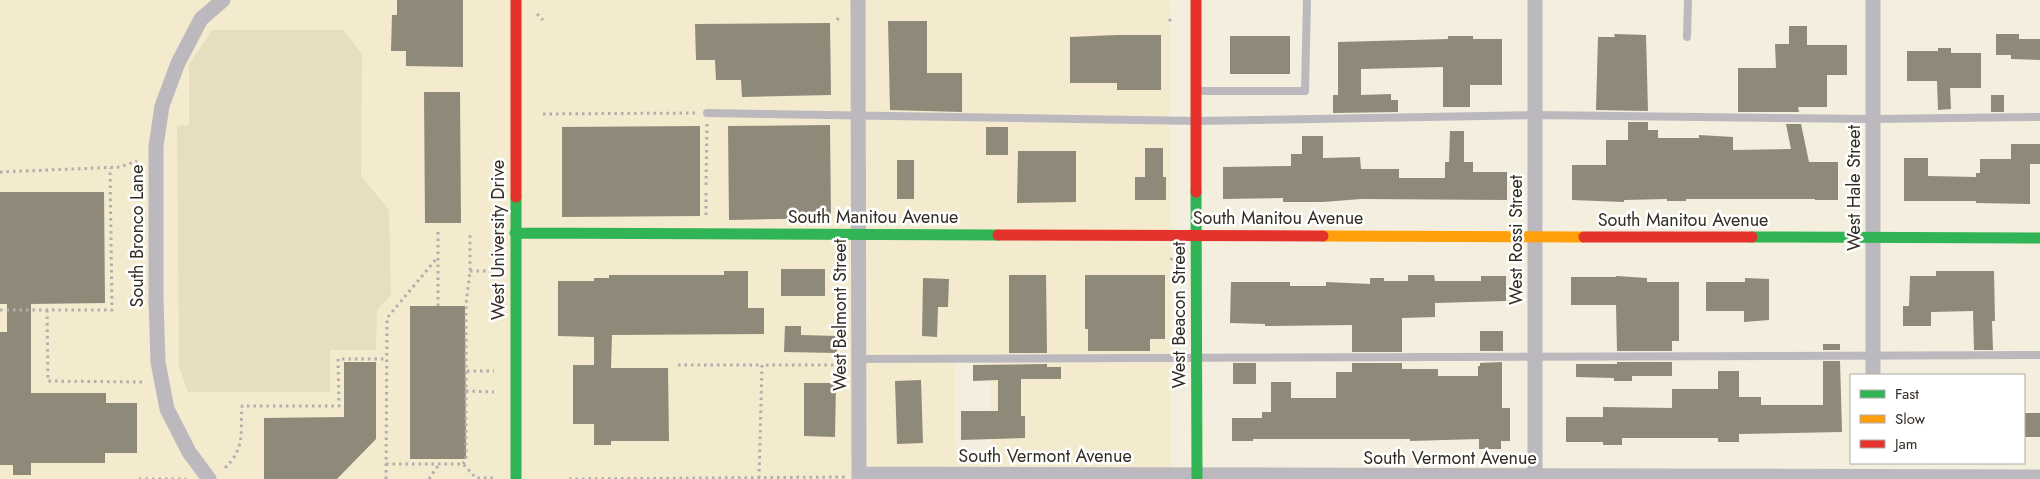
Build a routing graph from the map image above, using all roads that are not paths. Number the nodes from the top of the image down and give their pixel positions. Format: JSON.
{"nodes":[{"id":1,"x":223,"y":0,"type":"edge"},
{"id":2,"x":516,"y":0,"type":"edge"},
{"id":3,"x":850,"y":0,"type":"edge"},
{"id":4,"x":859,"y":0,"type":"edge"},
{"id":5,"x":1196,"y":0,"type":"edge"},
{"id":6,"x":1307,"y":0,"type":"edge"},
{"id":7,"x":1534,"y":0,"type":"edge"},
{"id":8,"x":1688,"y":0,"type":"edge"},
{"id":9,"x":1872,"y":0,"type":"edge"},
{"id":10,"x":1687,"y":37,"type":"dead end"},
{"id":11,"x":1196,"y":92,"type":"junction"},
{"id":12,"x":707,"y":113,"type":"road end"},
{"id":13,"x":858,"y":114,"type":"junction"},
{"id":14,"x":1534,"y":116,"type":"junction"},
{"id":15,"x":2040,"y":117,"type":"edge"},
{"id":16,"x":1872,"y":119,"type":"junction"},
{"id":17,"x":1196,"y":121,"type":"junction"},
{"id":18,"x":515,"y":233,"type":"junction"},
{"id":19,"x":858,"y":234,"type":"junction"},
{"id":20,"x":1197,"y":236,"type":"junction"},
{"id":21,"x":1535,"y":237,"type":"junction"},
{"id":22,"x":1872,"y":238,"type":"junction"},
{"id":23,"x":2040,"y":238,"type":"edge"},
{"id":24,"x":2040,"y":355,"type":"edge"},
{"id":25,"x":1873,"y":356,"type":"junction"},
{"id":26,"x":1197,"y":357,"type":"junction"},
{"id":27,"x":1535,"y":357,"type":"junction"},
{"id":28,"x":859,"y":362,"type":"junction"},
{"id":29,"x":1873,"y":374,"type":"edge"},
{"id":30,"x":1873,"y":473,"type":"edge"},
{"id":31,"x":854,"y":477,"type":"edge"},
{"id":32,"x":1020,"y":477,"type":"edge"},
{"id":33,"x":1197,"y":477,"type":"edge"},
{"id":34,"x":2040,"y":477,"type":"edge"},
{"id":35,"x":1535,"y":478,"type":"edge"},
{"id":36,"x":209,"y":479,"type":"edge"},
{"id":37,"x":516,"y":479,"type":"edge"}],
"edges":[{"from":1,"to":36,"type":"street","name":"South Bronco Lane"},
{"from":2,"to":18,"type":"street","name":"West University Drive"},
{"from":3,"to":4,"type":"street"},
{"from":4,"to":13,"type":"street","name":"West Belmont Street"},
{"from":5,"to":11,"type":"street","name":"West Beacon Street"},
{"from":6,"to":11,"type":"lane"},
{"from":7,"to":14,"type":"street","name":"West Rossi Street"},
{"from":8,"to":10,"type":"lane"},
{"from":9,"to":16,"type":"street","name":"West Hale Street"},
{"from":11,"to":17,"type":"street","name":"West Beacon Street"},
{"from":12,"to":13,"type":"lane"},
{"from":13,"to":17,"type":"lane"},
{"from":13,"to":19,"type":"street","name":"West Belmont Street"},
{"from":14,"to":16,"type":"lane"},
{"from":14,"to":17,"type":"lane"},
{"from":14,"to":21,"type":"street","name":"West Rossi Street"},
{"from":15,"to":16,"type":"lane"},
{"from":16,"to":22,"type":"street","name":"West Hale Street"},
{"from":17,"to":20,"type":"street","name":"West Beacon Street"},
{"from":18,"to":19,"type":"street","name":"South Manitou Avenue"},
{"from":18,"to":37,"type":"street","name":"West University Drive"},
{"from":19,"to":20,"type":"street","name":"South Manitou Avenue"},
{"from":19,"to":28,"type":"street","name":"West Belmont Street"},
{"from":20,"to":21,"type":"street","name":"South Manitou Avenue"},
{"from":20,"to":26,"type":"street","name":"West Beacon Street"},
{"from":21,"to":22,"type":"street","name":"South Manitou Avenue"},
{"from":21,"to":27,"type":"street","name":"West Rossi Street"},
{"from":22,"to":23,"type":"street","name":"South Manitou Avenue"},
{"from":22,"to":25,"type":"street","name":"West Hale Street"},
{"from":24,"to":25,"type":"lane"},
{"from":25,"to":27,"type":"lane"},
{"from":25,"to":29,"type":"street","name":"West Hale Street"},
{"from":26,"to":27,"type":"lane"},
{"from":26,"to":28,"type":"lane"},
{"from":26,"to":33,"type":"street","name":"West Beacon Street"},
{"from":27,"to":35,"type":"street","name":"West Rossi Street"},
{"from":28,"to":31,"type":"street","name":"West Belmont Street"},
{"from":30,"to":34,"type":"street","name":"South Vermont Avenue"},
{"from":30,"to":35,"type":"street","name":"South Vermont Avenue"},
{"from":31,"to":32,"type":"street","name":"South Vermont Avenue"},
{"from":32,"to":33,"type":"street","name":"South Vermont Avenue"},
{"from":33,"to":35,"type":"street","name":"South Vermont Avenue"}]}
